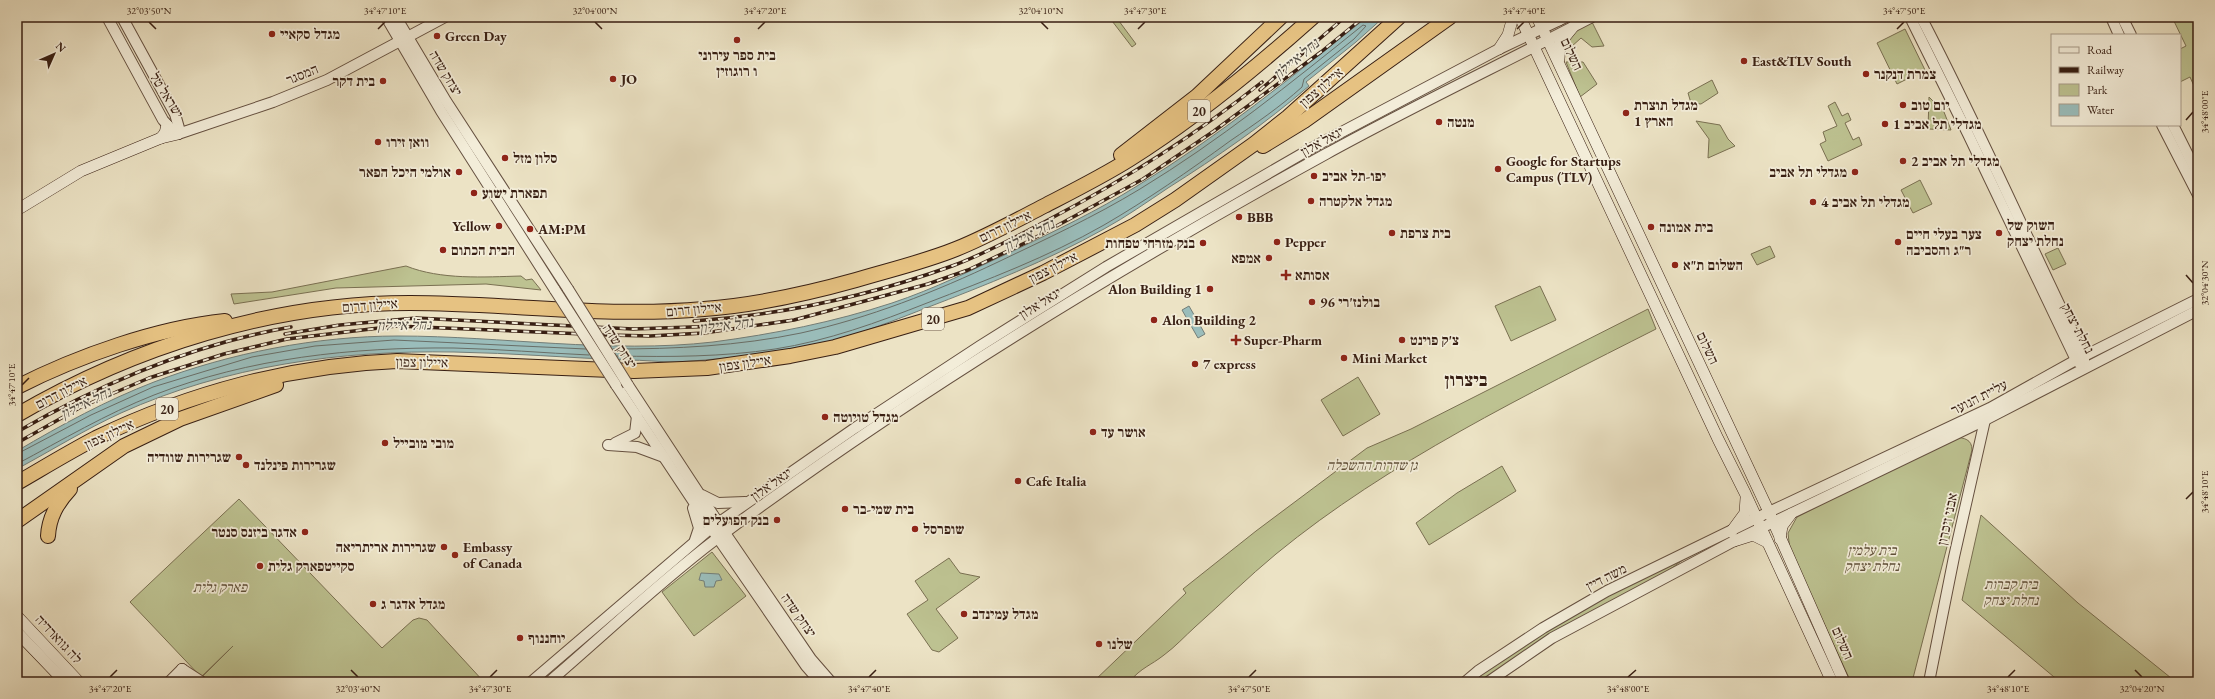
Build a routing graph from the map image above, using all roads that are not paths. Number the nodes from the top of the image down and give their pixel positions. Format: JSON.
{"nodes":[{"id":1,"x":106,"y":17,"type":"edge"},
{"id":2,"x":122,"y":17,"type":"edge"},
{"id":3,"x":386,"y":17,"type":"edge"},
{"id":4,"x":396,"y":17,"type":"edge"},
{"id":5,"x":445,"y":17,"type":"edge"},
{"id":6,"x":1281,"y":17,"type":"edge"},
{"id":7,"x":1313,"y":17,"type":"edge"},
{"id":8,"x":1399,"y":17,"type":"edge"},
{"id":9,"x":1450,"y":17,"type":"edge"},
{"id":10,"x":1513,"y":17,"type":"edge"},
{"id":11,"x":1520,"y":17,"type":"edge"},
{"id":12,"x":1537,"y":17,"type":"edge"},
{"id":13,"x":1592,"y":17,"type":"edge"},
{"id":14,"x":1910,"y":17,"type":"edge"},
{"id":15,"x":1921,"y":17,"type":"edge"},
{"id":16,"x":2111,"y":17,"type":"edge"},
{"id":17,"x":2122,"y":17,"type":"edge"},
{"id":18,"x":1563,"y":19,"type":"edge"},
{"id":19,"x":1544,"y":22,"type":"edge"},
{"id":20,"x":1573,"y":27,"type":"junction"},
{"id":21,"x":1528,"y":34,"type":"junction"},
{"id":22,"x":2119,"y":34,"type":"edge"},
{"id":23,"x":2130,"y":34,"type":"edge"},
{"id":24,"x":404,"y":39,"type":"junction"},
{"id":25,"x":1548,"y":39,"type":"junction"},
{"id":26,"x":1535,"y":47,"type":"junction"},
{"id":27,"x":1499,"y":49,"type":"junction"},
{"id":28,"x":1560,"y":64,"type":"junction"},
{"id":29,"x":167,"y":125,"type":"junction"},
{"id":30,"x":2163,"y":126,"type":"edge"},
{"id":31,"x":2174,"y":126,"type":"edge"},
{"id":32,"x":178,"y":134,"type":"junction"},
{"id":33,"x":161,"y":138,"type":"junction"},
{"id":34,"x":2198,"y":175,"type":"edge"},
{"id":35,"x":1202,"y":181,"type":"junction"},
{"id":36,"x":1075,"y":190,"type":"junction"},
{"id":37,"x":2198,"y":196,"type":"edge"},
{"id":38,"x":17,"y":210,"type":"edge"},
{"id":39,"x":2198,"y":299,"type":"edge"},
{"id":40,"x":2198,"y":310,"type":"edge"},
{"id":41,"x":313,"y":311,"type":"junction"},
{"id":42,"x":2080,"y":358,"type":"junction"},
{"id":43,"x":329,"y":368,"type":"junction"},
{"id":44,"x":2084,"y":368,"type":"junction"},
{"id":45,"x":17,"y":387,"type":"edge"},
{"id":46,"x":17,"y":415,"type":"edge"},
{"id":47,"x":637,"y":416,"type":"junction"},
{"id":48,"x":1985,"y":420,"type":"junction"},
{"id":49,"x":664,"y":457,"type":"junction"},
{"id":50,"x":88,"y":470,"type":"junction"},
{"id":51,"x":17,"y":483,"type":"edge"},
{"id":52,"x":681,"y":483,"type":"junction"},
{"id":53,"x":696,"y":491,"type":"junction"},
{"id":54,"x":1745,"y":493,"type":"junction"},
{"id":55,"x":749,"y":501,"type":"junction"},
{"id":56,"x":1769,"y":512,"type":"junction"},
{"id":57,"x":1791,"y":514,"type":"junction"},
{"id":58,"x":1756,"y":518,"type":"junction"},
{"id":59,"x":17,"y":521,"type":"edge"},
{"id":60,"x":1773,"y":522,"type":"junction"},
{"id":61,"x":714,"y":525,"type":"junction"},
{"id":62,"x":1761,"y":529,"type":"junction"},
{"id":63,"x":48,"y":536,"type":"dead end"},
{"id":64,"x":722,"y":536,"type":"junction"},
{"id":65,"x":1732,"y":536,"type":"junction"},
{"id":66,"x":695,"y":540,"type":"junction"},
{"id":67,"x":1780,"y":540,"type":"junction"},
{"id":68,"x":1767,"y":542,"type":"junction"},
{"id":69,"x":17,"y":616,"type":"edge"},
{"id":70,"x":17,"y":632,"type":"edge"},
{"id":71,"x":182,"y":669,"type":"junction"},
{"id":72,"x":65,"y":682,"type":"edge"},
{"id":73,"x":79,"y":682,"type":"edge"},
{"id":74,"x":169,"y":682,"type":"edge"},
{"id":75,"x":187,"y":682,"type":"edge"},
{"id":76,"x":201,"y":682,"type":"edge"},
{"id":77,"x":531,"y":682,"type":"edge"},
{"id":78,"x":549,"y":682,"type":"edge"},
{"id":79,"x":820,"y":682,"type":"edge"},
{"id":80,"x":831,"y":682,"type":"edge"},
{"id":81,"x":1465,"y":682,"type":"edge"},
{"id":82,"x":1488,"y":682,"type":"edge"},
{"id":83,"x":1832,"y":682,"type":"edge"},
{"id":84,"x":1844,"y":682,"type":"edge"},
{"id":85,"x":1929,"y":682,"type":"edge"}],
"edges":[{"from":1,"to":29,"type":"street","name":"ישראל טל"},
{"from":2,"to":32,"type":"street","name":"ישראל טל"},
{"from":3,"to":24,"type":"street","name":"יצחק שדה"},
{"from":4,"to":24,"type":"street","name":"יצחק שדה"},
{"from":5,"to":24,"type":"street","name":"המסגר"},
{"from":6,"to":36,"type":"highway"},
{"from":7,"to":36,"type":"highway","name":"איילון דרום","number":"20"},
{"from":8,"to":35,"type":"highway","name":"איילון צפון","number":"20"},
{"from":9,"to":35,"type":"highway"},
{"from":10,"to":27,"type":"main road"},
{"from":11,"to":21,"type":"main road","name":"השלום"},
{"from":12,"to":19,"type":"main road","name":"השלום"},
{"from":13,"to":20,"type":"street","name":"יגאל אלון"},
{"from":14,"to":42,"type":"street","name":"נחלת יצחק"},
{"from":15,"to":42,"type":"street","name":"נחלת יצחק"},
{"from":16,"to":22,"type":"street"},
{"from":17,"to":23,"type":"street"},
{"from":18,"to":19,"type":"main road"},
{"from":19,"to":21,"type":"street","name":"יגאל אלון"},
{"from":19,"to":25,"type":"main road","name":"השלום"},
{"from":20,"to":25,"type":"street","name":"יגאל אלון"},
{"from":20,"to":28,"type":"main road"},
{"from":21,"to":26,"type":"main road","name":"השלום"},
{"from":21,"to":27,"type":"street","name":"יגאל אלון"},
{"from":24,"to":32,"type":"street","name":"המסגר"},
{"from":24,"to":47,"type":"street","name":"יצחק שדה","bridge":true},
{"from":24,"to":53,"type":"street","name":"יצחק שדה","bridge":true},
{"from":25,"to":26,"type":"street","name":"יגאל אלון"},
{"from":25,"to":28,"type":"main road","name":"השלום"},
{"from":26,"to":54,"type":"main road","name":"השלום"},
{"from":26,"to":64,"type":"street","name":"יגאל אלון"},
{"from":27,"to":55,"type":"street","name":"יגאל אלון"},
{"from":28,"to":56,"type":"main road","name":"השלום"},
{"from":29,"to":32,"type":"street","name":"ישראל טל"},
{"from":29,"to":33,"type":"main road"},
{"from":30,"to":37,"type":"street"},
{"from":31,"to":34,"type":"street"},
{"from":32,"to":33,"type":"main road","name":"המסגר"},
{"from":33,"to":38,"type":"main road","name":"המסגר"},
{"from":35,"to":43,"type":"highway","name":"איילון צפון","number":"20"},
{"from":36,"to":41,"type":"highway","name":"איילון דרום","number":"20"},
{"from":39,"to":42,"type":"street","name":"עליית הנוער"},
{"from":40,"to":44,"type":"street","name":"עליית הנוער"},
{"from":41,"to":45,"type":"highway"},
{"from":41,"to":46,"type":"highway","name":"איילון דרום","number":"20"},
{"from":42,"to":44,"type":"street","name":"נחלת יצחק"},
{"from":42,"to":56,"type":"street","name":"עליית הנוער"},
{"from":43,"to":50,"type":"highway"},
{"from":43,"to":51,"type":"highway","name":"איילון צפון","number":"20"},
{"from":44,"to":48,"type":"street","name":"עליית הנוער"},
{"from":47,"to":49,"type":"street","name":"יצחק שדה"},
{"from":47,"to":49,"type":"street"},
{"from":48,"to":57,"type":"street","name":"עליית הנוער"},
{"from":48,"to":85,"type":"street","name":"אבני זיכרון"},
{"from":49,"to":52,"type":"street","name":"יצחק שדה"},
{"from":50,"to":59,"type":"highway"},
{"from":50,"to":63,"type":"highway"},
{"from":52,"to":61,"type":"street","name":"יצחק שדה"},
{"from":52,"to":66,"type":"street"},
{"from":53,"to":55,"type":"street"},
{"from":53,"to":61,"type":"street","name":"יצחק שדה"},
{"from":54,"to":58,"type":"main road","name":"השלום"},
{"from":54,"to":65,"type":"main road"},
{"from":55,"to":61,"type":"street","name":"יגאל אלון"},
{"from":56,"to":58,"type":"street","name":"משה דיין"},
{"from":56,"to":60,"type":"main road","name":"השלום"},
{"from":57,"to":60,"type":"street","name":"עליית הנוער"},
{"from":57,"to":67,"type":"main road"},
{"from":58,"to":62,"type":"main road","name":"השלום"},
{"from":58,"to":65,"type":"street","name":"משה דיין"},
{"from":60,"to":62,"type":"street","name":"משה דיין"},
{"from":60,"to":67,"type":"main road","name":"השלום"},
{"from":61,"to":64,"type":"street","name":"יצחק שדה"},
{"from":61,"to":66,"type":"street","name":"יגאל אלון"},
{"from":62,"to":65,"type":"street","name":"משה דיין"},
{"from":62,"to":68,"type":"main road","name":"השלום"},
{"from":64,"to":78,"type":"street","name":"יגאל אלון"},
{"from":64,"to":79,"type":"street","name":"יצחק שדה"},
{"from":64,"to":80,"type":"street","name":"יצחק שדה"},
{"from":65,"to":68,"type":"main road"},
{"from":65,"to":81,"type":"street","name":"משה דיין"},
{"from":65,"to":82,"type":"street","name":"משה דיין"},
{"from":66,"to":77,"type":"street","name":"יגאל אלון"},
{"from":67,"to":84,"type":"main road","name":"השלום"},
{"from":68,"to":83,"type":"main road","name":"השלום"},
{"from":69,"to":73,"type":"main road","name":"לה גווארדיה"},
{"from":70,"to":72,"type":"main road","name":"לה גווארדיה"},
{"from":71,"to":74,"type":"street"},
{"from":71,"to":75,"type":"street"},
{"from":71,"to":76,"type":"street"}]}
